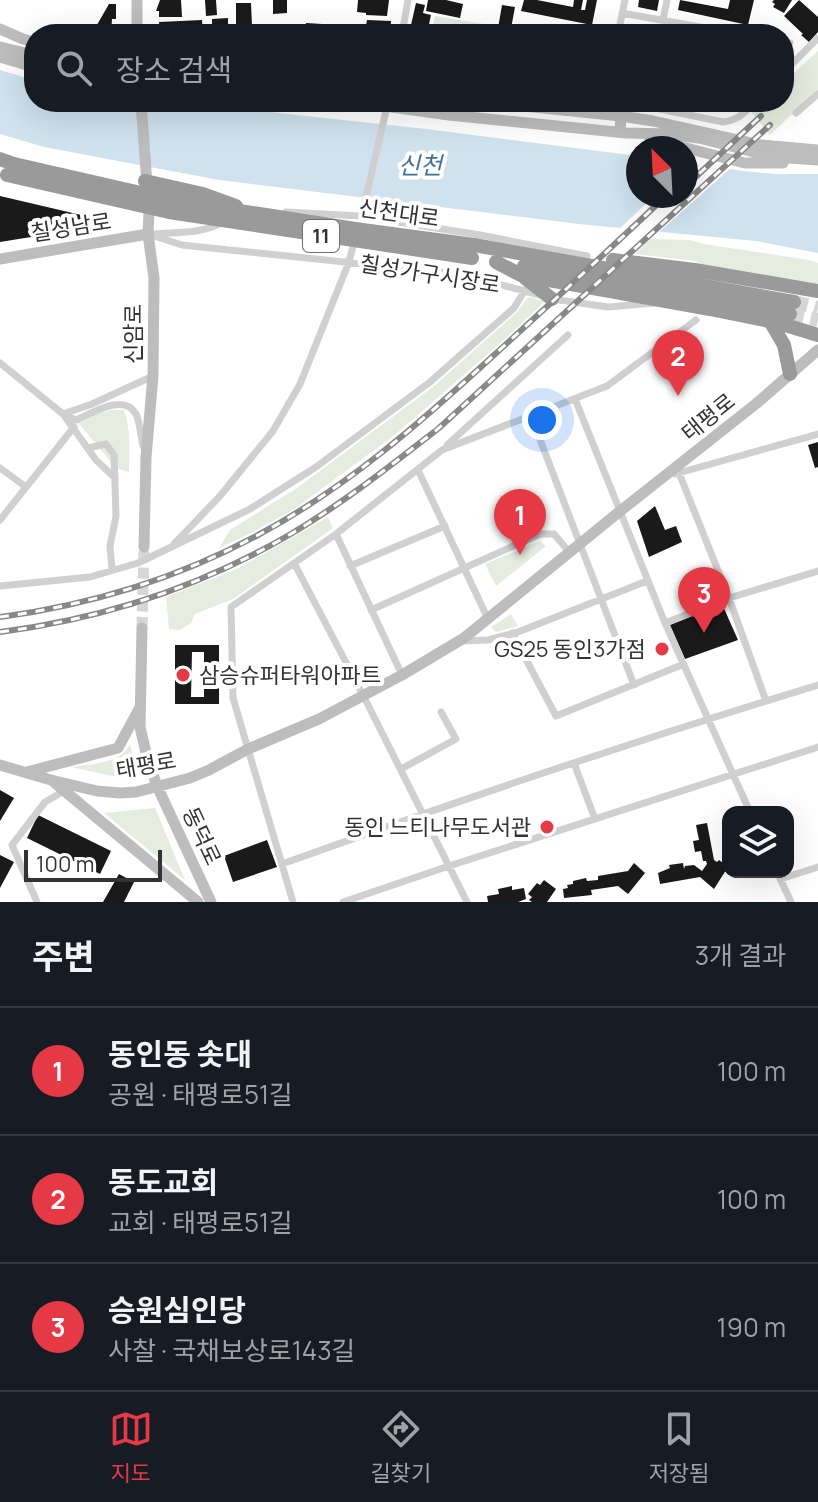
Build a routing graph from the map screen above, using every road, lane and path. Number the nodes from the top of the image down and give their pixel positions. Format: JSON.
{"nodes":[{"id":1,"x":137,"y":0,"type":"edge"},
{"id":2,"x":408,"y":0,"type":"edge"},
{"id":3,"x":625,"y":0,"type":"edge"},
{"id":4,"x":667,"y":0,"type":"edge"},
{"id":5,"x":622,"y":13,"type":"junction"},
{"id":6,"x":663,"y":20,"type":"junction"},
{"id":7,"x":137,"y":24,"type":"edge"},
{"id":8,"x":404,"y":24,"type":"edge"},
{"id":9,"x":620,"y":24,"type":"edge"},
{"id":10,"x":685,"y":24,"type":"edge"},
{"id":11,"x":0,"y":29,"type":"edge"},
{"id":12,"x":818,"y":38,"type":"edge"},
{"id":13,"x":24,"y":39,"type":"edge"},
{"id":14,"x":0,"y":47,"type":"edge"},
{"id":15,"x":24,"y":53,"type":"edge"},
{"id":16,"x":0,"y":57,"type":"edge"},
{"id":17,"x":794,"y":62,"type":"edge"},
{"id":18,"x":24,"y":64,"type":"edge"},
{"id":19,"x":818,"y":94,"type":"edge"},
{"id":20,"x":142,"y":112,"type":"edge"},
{"id":21,"x":386,"y":112,"type":"edge"},
{"id":22,"x":428,"y":112,"type":"edge"},
{"id":23,"x":582,"y":112,"type":"edge"},
{"id":24,"x":616,"y":112,"type":"edge"},
{"id":25,"x":674,"y":112,"type":"edge"},
{"id":26,"x":746,"y":112,"type":"edge"},
{"id":27,"x":796,"y":113,"type":"dead end"},
{"id":28,"x":621,"y":116,"type":"junction"},
{"id":29,"x":623,"y":133,"type":"junction"},
{"id":30,"x":635,"y":136,"type":"edge"},
{"id":31,"x":818,"y":150,"type":"edge"},
{"id":32,"x":698,"y":151,"type":"edge"},
{"id":33,"x":0,"y":159,"type":"edge"},
{"id":34,"x":818,"y":161,"type":"edge"},
{"id":35,"x":0,"y":172,"type":"edge"},
{"id":36,"x":145,"y":181,"type":"junction"},
{"id":37,"x":256,"y":210,"type":"junction"},
{"id":38,"x":360,"y":216,"type":"junction"},
{"id":39,"x":148,"y":234,"type":"junction"},
{"id":40,"x":509,"y":251,"type":"junction"},
{"id":41,"x":473,"y":252,"type":"junction"},
{"id":42,"x":587,"y":256,"type":"junction"},
{"id":43,"x":0,"y":259,"type":"edge"},
{"id":44,"x":349,"y":262,"type":"junction"},
{"id":45,"x":496,"y":262,"type":"junction"},
{"id":46,"x":523,"y":283,"type":"junction"},
{"id":47,"x":818,"y":291,"type":"edge"},
{"id":48,"x":552,"y":299,"type":"joint"},
{"id":49,"x":664,"y":301,"type":"junction"},
{"id":50,"x":786,"y":310,"type":"junction"},
{"id":51,"x":696,"y":320,"type":"dead end"},
{"id":52,"x":568,"y":335,"type":"dead end"},
{"id":53,"x":818,"y":335,"type":"edge"},
{"id":54,"x":818,"y":350,"type":"edge"},
{"id":55,"x":0,"y":363,"type":"edge"},
{"id":56,"x":790,"y":374,"type":"junction"},
{"id":57,"x":153,"y":376,"type":"junction"},
{"id":58,"x":575,"y":399,"type":"junction"},
{"id":59,"x":63,"y":414,"type":"junction"},
{"id":60,"x":531,"y":416,"type":"junction"},
{"id":61,"x":74,"y":427,"type":"junction"},
{"id":62,"x":818,"y":434,"type":"edge"},
{"id":63,"x":88,"y":448,"type":"junction"},
{"id":64,"x":442,"y":450,"type":"junction"},
{"id":65,"x":146,"y":457,"type":"junction"},
{"id":66,"x":0,"y":468,"type":"edge"},
{"id":67,"x":418,"y":470,"type":"junction"},
{"id":68,"x":679,"y":473,"type":"junction"},
{"id":69,"x":665,"y":477,"type":"junction"},
{"id":70,"x":115,"y":478,"type":"junction"},
{"id":71,"x":26,"y":487,"type":"junction"},
{"id":72,"x":619,"y":512,"type":"junction"},
{"id":73,"x":0,"y":520,"type":"edge"},
{"id":74,"x":445,"y":526,"type":"junction"},
{"id":75,"x":336,"y":534,"type":"junction"},
{"id":76,"x":580,"y":545,"type":"junction"},
{"id":77,"x":144,"y":547,"type":"tunnel mouth"},
{"id":78,"x":170,"y":548,"type":"junction"},
{"id":79,"x":570,"y":553,"type":"junction"},
{"id":80,"x":294,"y":563,"type":"junction"},
{"id":81,"x":350,"y":566,"type":"junction"},
{"id":82,"x":464,"y":567,"type":"junction"},
{"id":83,"x":112,"y":570,"type":"junction"},
{"id":84,"x":818,"y":571,"type":"edge"},
{"id":85,"x":647,"y":581,"type":"junction"},
{"id":86,"x":0,"y":586,"type":"edge"},
{"id":87,"x":729,"y":598,"type":"junction"},
{"id":88,"x":601,"y":599,"type":"junction"},
{"id":89,"x":371,"y":610,"type":"junction"},
{"id":90,"x":488,"y":619,"type":"junction"},
{"id":91,"x":665,"y":623,"type":"junction"},
{"id":92,"x":142,"y":628,"type":"tunnel mouth"},
{"id":93,"x":512,"y":633,"type":"junction"},
{"id":94,"x":458,"y":641,"type":"junction"},
{"id":95,"x":684,"y":664,"type":"junction"},
{"id":96,"x":402,"y":675,"type":"junction"},
{"id":97,"x":634,"y":685,"type":"junction"},
{"id":98,"x":818,"y":685,"type":"edge"},
{"id":99,"x":363,"y":695,"type":"junction"},
{"id":100,"x":766,"y":701,"type":"junction"},
{"id":101,"x":141,"y":705,"type":"junction"},
{"id":102,"x":441,"y":712,"type":"dead end"},
{"id":103,"x":708,"y":718,"type":"junction"},
{"id":104,"x":818,"y":747,"type":"edge"},
{"id":105,"x":248,"y":749,"type":"junction"},
{"id":106,"x":574,"y":763,"type":"junction"},
{"id":107,"x":0,"y":765,"type":"edge"},
{"id":108,"x":401,"y":769,"type":"junction"},
{"id":109,"x":26,"y":773,"type":"junction"},
{"id":110,"x":733,"y":775,"type":"junction"},
{"id":111,"x":51,"y":780,"type":"junction"},
{"id":112,"x":157,"y":786,"type":"junction"},
{"id":113,"x":64,"y":791,"type":"junction"},
{"id":114,"x":747,"y":806,"type":"edge"},
{"id":115,"x":422,"y":813,"type":"junction"},
{"id":116,"x":595,"y":819,"type":"junction"},
{"id":117,"x":282,"y":864,"type":"junction"},
{"id":118,"x":449,"y":866,"type":"junction"},
{"id":119,"x":818,"y":867,"type":"edge"},
{"id":120,"x":794,"y":872,"type":"edge"},
{"id":121,"x":780,"y":878,"type":"edge"},
{"id":122,"x":37,"y":902,"type":"edge"},
{"id":123,"x":198,"y":902,"type":"edge"},
{"id":124,"x":211,"y":902,"type":"edge"},
{"id":125,"x":293,"y":902,"type":"edge"},
{"id":126,"x":343,"y":902,"type":"edge"},
{"id":127,"x":467,"y":902,"type":"edge"},
{"id":128,"x":791,"y":902,"type":"edge"}],
"edges":[{"from":1,"to":7,"type":"main road"},
{"from":2,"to":8,"type":"street"},
{"from":3,"to":5,"type":"street"},
{"from":4,"to":6,"type":"street"},
{"from":5,"to":6,"type":"street"},
{"from":5,"to":9,"type":"street"},
{"from":6,"to":10,"type":"street"},
{"from":11,"to":13,"type":"main road"},
{"from":12,"to":17,"type":"street"},
{"from":14,"to":15,"type":"main road"},
{"from":16,"to":18,"type":"main road"},
{"from":19,"to":27,"type":"street"},
{"from":20,"to":36,"type":"main road","name":"신암로"},
{"from":21,"to":38,"type":"street","bridge":true},
{"from":22,"to":29,"type":"main road"},
{"from":23,"to":28,"type":"main road"},
{"from":24,"to":28,"type":"main road"},
{"from":25,"to":26,"type":"street"},
{"from":28,"to":29,"type":"main road"},
{"from":28,"to":31,"type":"main road"},
{"from":29,"to":30,"type":"main road"},
{"from":29,"to":34,"type":"main road"},
{"from":32,"to":34,"type":"main road"},
{"from":33,"to":41,"type":"highway","name":"신천대로","number":"11","bridge":true},
{"from":35,"to":41,"type":"highway","name":"신천대로","number":"11","bridge":true},
{"from":36,"to":37,"type":"highway"},
{"from":36,"to":39,"type":"main road","name":"신암로","bridge":true},
{"from":37,"to":38,"type":"street"},
{"from":37,"to":39,"type":"street"},
{"from":38,"to":42,"type":"street"},
{"from":38,"to":44,"type":"street"},
{"from":39,"to":43,"type":"main road","name":"칠성남로"},
{"from":39,"to":44,"type":"street","name":"칠성가구시장로"},
{"from":39,"to":57,"type":"main road","name":"신암로"},
{"from":40,"to":41,"type":"highway","name":"신천대로"},
{"from":40,"to":42,"type":"highway"},
{"from":40,"to":50,"type":"highway","name":"신천대로"},
{"from":41,"to":45,"type":"highway","name":"신천대로"},
{"from":42,"to":50,"type":"highway"},
{"from":44,"to":46,"type":"street","name":"칠성가구시장로"},
{"from":44,"to":78,"type":"street"},
{"from":45,"to":46,"type":"highway"},
{"from":45,"to":50,"type":"highway","name":"신천대로"},
{"from":46,"to":48,"type":"highway"},
{"from":46,"to":49,"type":"highway"},
{"from":46,"to":78,"type":"street"},
{"from":47,"to":50,"type":"highway"},
{"from":48,"to":49,"type":"street"},
{"from":49,"to":50,"type":"highway"},
{"from":50,"to":53,"type":"highway"},
{"from":50,"to":56,"type":"highway"},
{"from":51,"to":58,"type":"street"},
{"from":52,"to":64,"type":"street"},
{"from":54,"to":56,"type":"main road","name":"태평로"},
{"from":55,"to":59,"type":"street"},
{"from":56,"to":69,"type":"main road","name":"태평로"},
{"from":57,"to":59,"type":"street"},
{"from":57,"to":65,"type":"main road","name":"신암로"},
{"from":58,"to":60,"type":"street"},
{"from":58,"to":72,"type":"street"},
{"from":59,"to":61,"type":"street"},
{"from":59,"to":65,"type":"street","name":"신암로"},
{"from":60,"to":64,"type":"street"},
{"from":60,"to":76,"type":"street"},
{"from":61,"to":63,"type":"street"},
{"from":61,"to":71,"type":"street"},
{"from":62,"to":68,"type":"street"},
{"from":63,"to":70,"type":"street"},
{"from":63,"to":70,"type":"street"},
{"from":64,"to":67,"type":"street"},
{"from":65,"to":77,"type":"main road","name":"신암로"},
{"from":66,"to":71,"type":"street"},
{"from":67,"to":74,"type":"street"},
{"from":67,"to":75,"type":"street"},
{"from":68,"to":69,"type":"street"},
{"from":68,"to":87,"type":"street"},
{"from":69,"to":72,"type":"main road","name":"태평로"},
{"from":70,"to":83,"type":"street"},
{"from":71,"to":73,"type":"street"},
{"from":72,"to":76,"type":"main road","name":"태평로"},
{"from":72,"to":85,"type":"street"},
{"from":74,"to":81,"type":"street"},
{"from":74,"to":82,"type":"street"},
{"from":75,"to":80,"type":"street"},
{"from":75,"to":81,"type":"street"},
{"from":76,"to":79,"type":"main road","name":"태평로"},
{"from":76,"to":88,"type":"street"},
{"from":78,"to":83,"type":"street"},
{"from":79,"to":82,"type":"street"},
{"from":79,"to":90,"type":"main road","name":"태평로"},
{"from":80,"to":99,"type":"street"},
{"from":80,"to":105,"type":"street"},
{"from":81,"to":89,"type":"street"},
{"from":82,"to":89,"type":"street"},
{"from":82,"to":90,"type":"street"},
{"from":83,"to":86,"type":"street"},
{"from":84,"to":87,"type":"street"},
{"from":85,"to":88,"type":"street"},
{"from":85,"to":91,"type":"street"},
{"from":87,"to":91,"type":"street"},
{"from":87,"to":100,"type":"street"},
{"from":88,"to":93,"type":"street"},
{"from":88,"to":97,"type":"street"},
{"from":89,"to":96,"type":"street"},
{"from":90,"to":94,"type":"main road","name":"태평로"},
{"from":91,"to":95,"type":"street"},
{"from":92,"to":101,"type":"main road"},
{"from":93,"to":94,"type":"street"},
{"from":93,"to":97,"type":"street"},
{"from":94,"to":96,"type":"main road","name":"태평로"},
{"from":95,"to":97,"type":"street"},
{"from":95,"to":103,"type":"street"},
{"from":96,"to":99,"type":"main road","name":"태평로"},
{"from":98,"to":100,"type":"street"},
{"from":99,"to":105,"type":"main road","name":"태평로"},
{"from":99,"to":108,"type":"street"},
{"from":100,"to":103,"type":"street"},
{"from":101,"to":109,"type":"main road"},
{"from":101,"to":112,"type":"main road"},
{"from":102,"to":108,"type":"street"},
{"from":103,"to":106,"type":"street"},
{"from":103,"to":110,"type":"street"},
{"from":104,"to":110,"type":"street"},
{"from":105,"to":112,"type":"main road","name":"태평로"},
{"from":105,"to":117,"type":"street"},
{"from":106,"to":115,"type":"street"},
{"from":106,"to":116,"type":"street"},
{"from":107,"to":109,"type":"main road","name":"태평로"},
{"from":108,"to":115,"type":"street"},
{"from":109,"to":111,"type":"main road","name":"태평로"},
{"from":110,"to":114,"type":"street"},
{"from":110,"to":116,"type":"street"},
{"from":111,"to":112,"type":"main road","name":"태평로"},
{"from":111,"to":113,"type":"main road"},
{"from":112,"to":124,"type":"main road","name":"동덕로"},
{"from":113,"to":122,"type":"street"},
{"from":113,"to":123,"type":"main road"},
{"from":115,"to":117,"type":"street"},
{"from":115,"to":118,"type":"street"},
{"from":116,"to":118,"type":"street"},
{"from":117,"to":125,"type":"street"},
{"from":118,"to":126,"type":"street"},
{"from":118,"to":127,"type":"street"},
{"from":119,"to":120,"type":"street"},
{"from":121,"to":128,"type":"street"}]}
